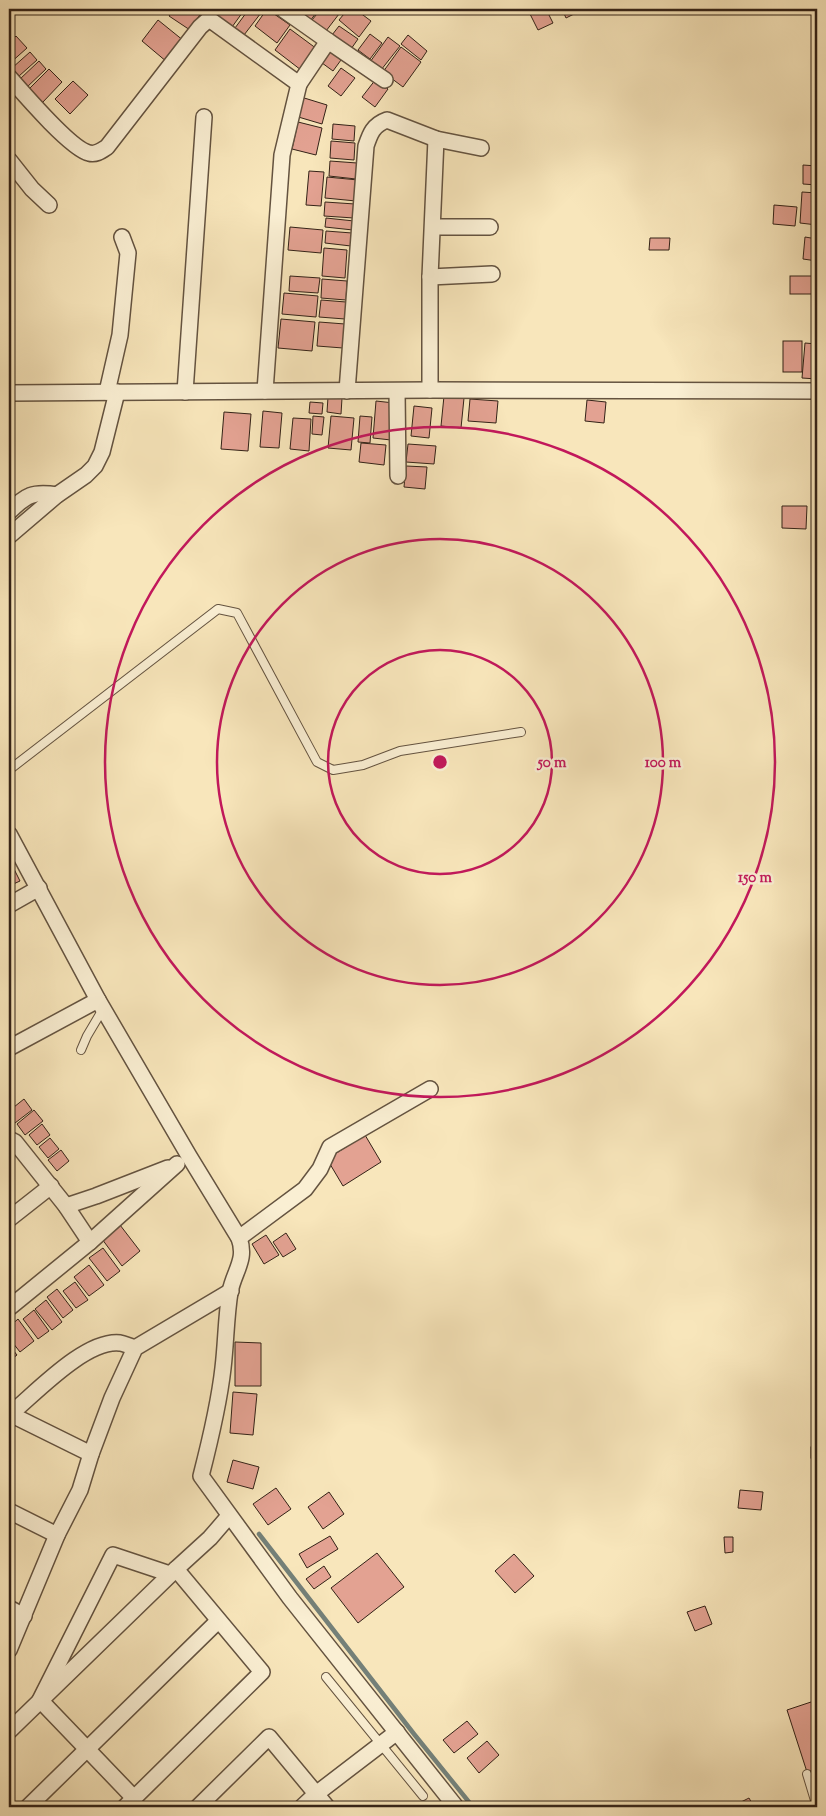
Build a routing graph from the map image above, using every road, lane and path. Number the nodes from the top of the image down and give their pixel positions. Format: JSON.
{"nodes":[{"id":1,"x":284,"y":10,"type":"dead end"},
{"id":2,"x":213,"y":14,"type":"edge"},
{"id":3,"x":328,"y":41,"type":"junction"},
{"id":4,"x":385,"y":80,"type":"dead end"},
{"id":5,"x":299,"y":84,"type":"junction"},
{"id":6,"x":11,"y":85,"type":"edge"},
{"id":7,"x":204,"y":117,"type":"dead end"},
{"id":8,"x":436,"y":139,"type":"junction"},
{"id":9,"x":481,"y":148,"type":"dead end"},
{"id":10,"x":9,"y":160,"type":"edge"},
{"id":11,"x":49,"y":205,"type":"dead end"},
{"id":12,"x":433,"y":227,"type":"junction"},
{"id":13,"x":490,"y":227,"type":"dead end"},
{"id":14,"x":122,"y":237,"type":"dead end"},
{"id":15,"x":492,"y":274,"type":"dead end"},
{"id":16,"x":430,"y":277,"type":"junction"},
{"id":17,"x":397,"y":390,"type":"junction"},
{"id":18,"x":430,"y":390,"type":"junction"},
{"id":19,"x":266,"y":391,"type":"junction"},
{"id":20,"x":347,"y":391,"type":"junction"},
{"id":21,"x":817,"y":391,"type":"edge"},
{"id":22,"x":112,"y":392,"type":"junction"},
{"id":23,"x":185,"y":392,"type":"junction"},
{"id":24,"x":9,"y":393,"type":"edge"},
{"id":25,"x":398,"y":476,"type":"dead end"},
{"id":26,"x":57,"y":495,"type":"junction"},
{"id":27,"x":9,"y":512,"type":"edge"},
{"id":28,"x":9,"y":536,"type":"edge"},
{"id":29,"x":521,"y":732,"type":"dead end"},
{"id":30,"x":9,"y":770,"type":"edge"},
{"id":31,"x":10,"y":839,"type":"edge"},
{"id":32,"x":39,"y":888,"type":"junction"},
{"id":33,"x":9,"y":904,"type":"edge"},
{"id":34,"x":101,"y":1005,"type":"junction"},
{"id":35,"x":9,"y":1048,"type":"edge"},
{"id":36,"x":81,"y":1050,"type":"dead end"},
{"id":37,"x":430,"y":1089,"type":"dead end"},
{"id":38,"x":9,"y":1139,"type":"edge"},
{"id":39,"x":183,"y":1160,"type":"junction"},
{"id":40,"x":50,"y":1186,"type":"junction"},
{"id":41,"x":66,"y":1206,"type":"junction"},
{"id":42,"x":9,"y":1219,"type":"edge"},
{"id":43,"x":239,"y":1238,"type":"junction"},
{"id":44,"x":90,"y":1242,"type":"junction"},
{"id":45,"x":230,"y":1291,"type":"junction"},
{"id":46,"x":9,"y":1308,"type":"edge"},
{"id":47,"x":135,"y":1348,"type":"junction"},
{"id":48,"x":10,"y":1415,"type":"edge"},
{"id":49,"x":91,"y":1454,"type":"junction"},
{"id":50,"x":9,"y":1511,"type":"edge"},
{"id":51,"x":229,"y":1516,"type":"junction"},
{"id":52,"x":57,"y":1535,"type":"junction"},
{"id":53,"x":173,"y":1571,"type":"junction"},
{"id":54,"x":9,"y":1608,"type":"edge"},
{"id":55,"x":24,"y":1616,"type":"junction"},
{"id":56,"x":218,"y":1621,"type":"junction"},
{"id":57,"x":9,"y":1650,"type":"edge"},
{"id":58,"x":326,"y":1677,"type":"dead end"},
{"id":59,"x":40,"y":1700,"type":"junction"},
{"id":60,"x":9,"y":1731,"type":"edge"},
{"id":61,"x":397,"y":1732,"type":"junction"},
{"id":62,"x":381,"y":1744,"type":"junction"},
{"id":63,"x":86,"y":1748,"type":"junction"},
{"id":64,"x":807,"y":1774,"type":"dead end"},
{"id":65,"x":316,"y":1794,"type":"junction"},
{"id":66,"x":423,"y":1796,"type":"dead end"},
{"id":67,"x":130,"y":1803,"type":"edge"},
{"id":68,"x":817,"y":1806,"type":"edge"},
{"id":69,"x":28,"y":1807,"type":"edge"},
{"id":70,"x":198,"y":1807,"type":"edge"},
{"id":71,"x":302,"y":1807,"type":"edge"},
{"id":72,"x":327,"y":1807,"type":"edge"},
{"id":73,"x":456,"y":1807,"type":"edge"}],
"edges":[{"from":1,"to":3,"type":"street"},
{"from":2,"to":5,"type":"street"},
{"from":2,"to":6,"type":"street"},
{"from":3,"to":4,"type":"street"},
{"from":3,"to":5,"type":"street"},
{"from":5,"to":19,"type":"street"},
{"from":7,"to":23,"type":"street"},
{"from":8,"to":9,"type":"street"},
{"from":8,"to":12,"type":"street"},
{"from":8,"to":20,"type":"street"},
{"from":10,"to":11,"type":"street"},
{"from":12,"to":13,"type":"street"},
{"from":12,"to":16,"type":"street"},
{"from":14,"to":22,"type":"street"},
{"from":15,"to":16,"type":"street"},
{"from":16,"to":18,"type":"street"},
{"from":17,"to":18,"type":"street"},
{"from":17,"to":20,"type":"street"},
{"from":17,"to":25,"type":"street"},
{"from":18,"to":21,"type":"street"},
{"from":19,"to":20,"type":"street"},
{"from":19,"to":23,"type":"street"},
{"from":22,"to":23,"type":"street"},
{"from":22,"to":24,"type":"street"},
{"from":22,"to":26,"type":"street"},
{"from":26,"to":27,"type":"street"},
{"from":26,"to":28,"type":"street"},
{"from":29,"to":30,"type":"lane"},
{"from":31,"to":32,"type":"street"},
{"from":32,"to":33,"type":"street"},
{"from":32,"to":34,"type":"street"},
{"from":34,"to":35,"type":"street"},
{"from":34,"to":36,"type":"lane"},
{"from":34,"to":39,"type":"street"},
{"from":37,"to":43,"type":"street"},
{"from":38,"to":40,"type":"street"},
{"from":39,"to":41,"type":"street"},
{"from":39,"to":43,"type":"street"},
{"from":39,"to":44,"type":"street"},
{"from":40,"to":41,"type":"street"},
{"from":40,"to":42,"type":"street"},
{"from":41,"to":44,"type":"street"},
{"from":43,"to":45,"type":"street"},
{"from":44,"to":46,"type":"street"},
{"from":45,"to":47,"type":"street"},
{"from":45,"to":51,"type":"street"},
{"from":47,"to":48,"type":"street"},
{"from":47,"to":49,"type":"street"},
{"from":48,"to":49,"type":"street"},
{"from":49,"to":52,"type":"street"},
{"from":50,"to":52,"type":"street"},
{"from":51,"to":53,"type":"street"},
{"from":51,"to":61,"type":"street"},
{"from":52,"to":55,"type":"street"},
{"from":53,"to":56,"type":"street"},
{"from":53,"to":59,"type":"street"},
{"from":53,"to":59,"type":"street"},
{"from":54,"to":55,"type":"street"},
{"from":55,"to":57,"type":"street"},
{"from":56,"to":63,"type":"street"},
{"from":56,"to":67,"type":"street"},
{"from":58,"to":62,"type":"lane"},
{"from":59,"to":60,"type":"street"},
{"from":59,"to":63,"type":"street"},
{"from":61,"to":62,"type":"street"},
{"from":61,"to":73,"type":"street"},
{"from":62,"to":65,"type":"street"},
{"from":62,"to":66,"type":"lane"},
{"from":63,"to":67,"type":"street"},
{"from":63,"to":69,"type":"street"},
{"from":64,"to":68,"type":"lane"},
{"from":65,"to":70,"type":"street"},
{"from":65,"to":71,"type":"street"},
{"from":65,"to":72,"type":"street"}]}
